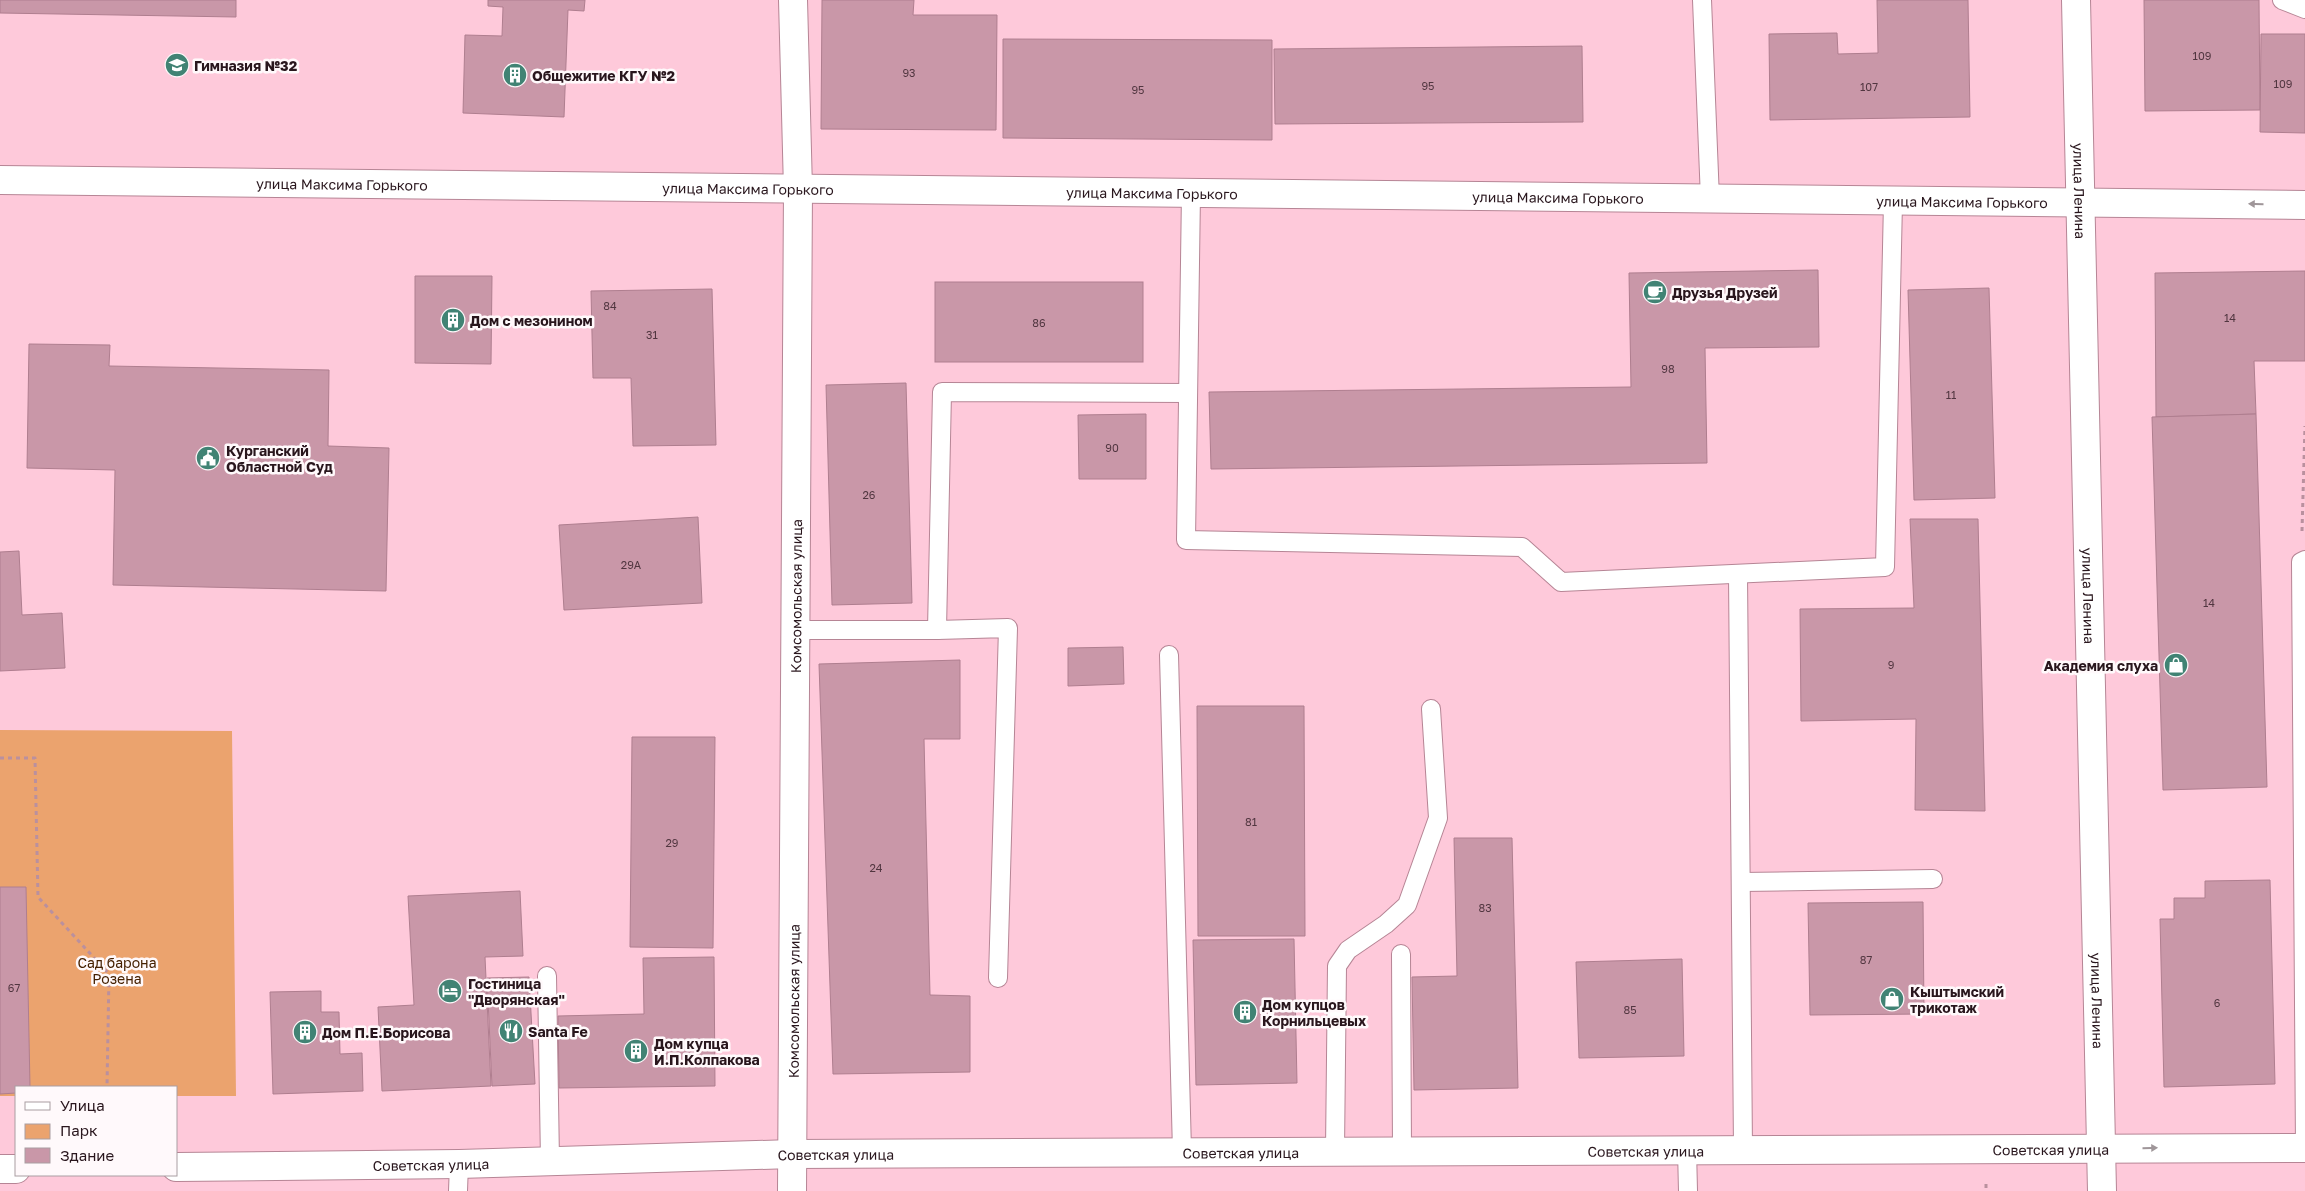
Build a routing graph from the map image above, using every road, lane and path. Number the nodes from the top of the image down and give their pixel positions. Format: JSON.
{"nodes":[{"id":1,"x":793,"y":0,"type":"edge"},
{"id":2,"x":1702,"y":0,"type":"edge"},
{"id":3,"x":2076,"y":0,"type":"edge"},
{"id":4,"x":2282,"y":0,"type":"edge"},
{"id":5,"x":2305,"y":9,"type":"edge"},
{"id":6,"x":0,"y":180,"type":"edge"},
{"id":7,"x":798,"y":189,"type":"junction"},
{"id":8,"x":1191,"y":193,"type":"junction"},
{"id":9,"x":1710,"y":199,"type":"junction"},
{"id":10,"x":1893,"y":202,"type":"junction"},
{"id":11,"x":2080,"y":202,"type":"junction"},
{"id":12,"x":2305,"y":205,"type":"edge"},
{"id":13,"x":1188,"y":393,"type":"junction"},
{"id":14,"x":2304,"y":426,"type":"edge"},
{"id":15,"x":2303,"y":561,"type":"edge"},
{"id":16,"x":1738,"y":574,"type":"junction"},
{"id":17,"x":796,"y":630,"type":"junction"},
{"id":18,"x":937,"y":630,"type":"junction"},
{"id":19,"x":1169,"y":655,"type":"dead end"},
{"id":20,"x":1431,"y":709,"type":"dead end"},
{"id":21,"x":0,"y":758,"type":"edge"},
{"id":22,"x":1933,"y":879,"type":"dead end"},
{"id":23,"x":1741,"y":882,"type":"junction"},
{"id":24,"x":1401,"y":954,"type":"dead end"},
{"id":25,"x":547,"y":976,"type":"dead end"},
{"id":26,"x":998,"y":978,"type":"dead end"},
{"id":27,"x":107,"y":1086,"type":"edge"},
{"id":28,"x":2102,"y":1148,"type":"junction"},
{"id":29,"x":2305,"y":1148,"type":"edge"},
{"id":30,"x":1687,"y":1149,"type":"junction"},
{"id":31,"x":1742,"y":1149,"type":"junction"},
{"id":32,"x":1335,"y":1150,"type":"junction"},
{"id":33,"x":1402,"y":1150,"type":"junction"},
{"id":34,"x":1182,"y":1151,"type":"junction"},
{"id":35,"x":792,"y":1154,"type":"junction"},
{"id":36,"x":550,"y":1161,"type":"junction"},
{"id":37,"x":459,"y":1164,"type":"junction"},
{"id":38,"x":178,"y":1167,"type":"edge"},
{"id":39,"x":0,"y":1169,"type":"edge"},
{"id":40,"x":15,"y":1169,"type":"edge"},
{"id":41,"x":458,"y":1191,"type":"edge"},
{"id":42,"x":792,"y":1191,"type":"edge"},
{"id":43,"x":1688,"y":1191,"type":"edge"},
{"id":44,"x":2102,"y":1191,"type":"edge"}],
"edges":[{"from":1,"to":7,"type":"street","name":"Комсомольская улица"},
{"from":2,"to":9,"type":"lane"},
{"from":3,"to":11,"type":"street","name":"улица Ленина"},
{"from":4,"to":5,"type":"lane"},
{"from":6,"to":7,"type":"street","name":"улица Максима Горького"},
{"from":7,"to":8,"type":"street","name":"улица Максима Горького"},
{"from":7,"to":17,"type":"street","name":"Комсомольская улица"},
{"from":8,"to":9,"type":"street","name":"улица Максима Горького"},
{"from":8,"to":13,"type":"lane"},
{"from":9,"to":10,"type":"street","name":"улица Максима Горького"},
{"from":10,"to":11,"type":"street","name":"улица Максима Горького"},
{"from":10,"to":16,"type":"lane"},
{"from":12,"to":11,"type":"street","name":"улица Максима Горького","one_way":true},
{"from":11,"to":28,"type":"street","name":"улица Ленина"},
{"from":13,"to":16,"type":"lane"},
{"from":13,"to":18,"type":"lane"},
{"from":14,"to":15,"type":"path"},
{"from":15,"to":29,"type":"lane"},
{"from":16,"to":23,"type":"lane"},
{"from":17,"to":18,"type":"lane"},
{"from":17,"to":35,"type":"street","name":"Комсомольская улица"},
{"from":18,"to":26,"type":"lane"},
{"from":19,"to":34,"type":"lane"},
{"from":20,"to":32,"type":"lane"},
{"from":21,"to":27,"type":"path"},
{"from":22,"to":23,"type":"lane"},
{"from":23,"to":31,"type":"lane"},
{"from":24,"to":33,"type":"lane"},
{"from":25,"to":36,"type":"lane"},
{"from":28,"to":29,"type":"street","name":"Советская улица","one_way":true},
{"from":28,"to":31,"type":"street","name":"Советская улица"},
{"from":28,"to":44,"type":"street","name":"улица Ленина"},
{"from":30,"to":31,"type":"street","name":"Советская улица"},
{"from":30,"to":33,"type":"street","name":"Советская улица"},
{"from":30,"to":43,"type":"lane"},
{"from":32,"to":33,"type":"street","name":"Советская улица"},
{"from":32,"to":34,"type":"street","name":"Советская улица"},
{"from":34,"to":35,"type":"street","name":"Советская улица"},
{"from":35,"to":36,"type":"street","name":"Советская улица"},
{"from":35,"to":42,"type":"street","name":"Комсомольская улица"},
{"from":36,"to":37,"type":"street","name":"Советская улица"},
{"from":37,"to":38,"type":"street","name":"Советская улица"},
{"from":37,"to":41,"type":"lane"},
{"from":39,"to":40,"type":"street"}]}
